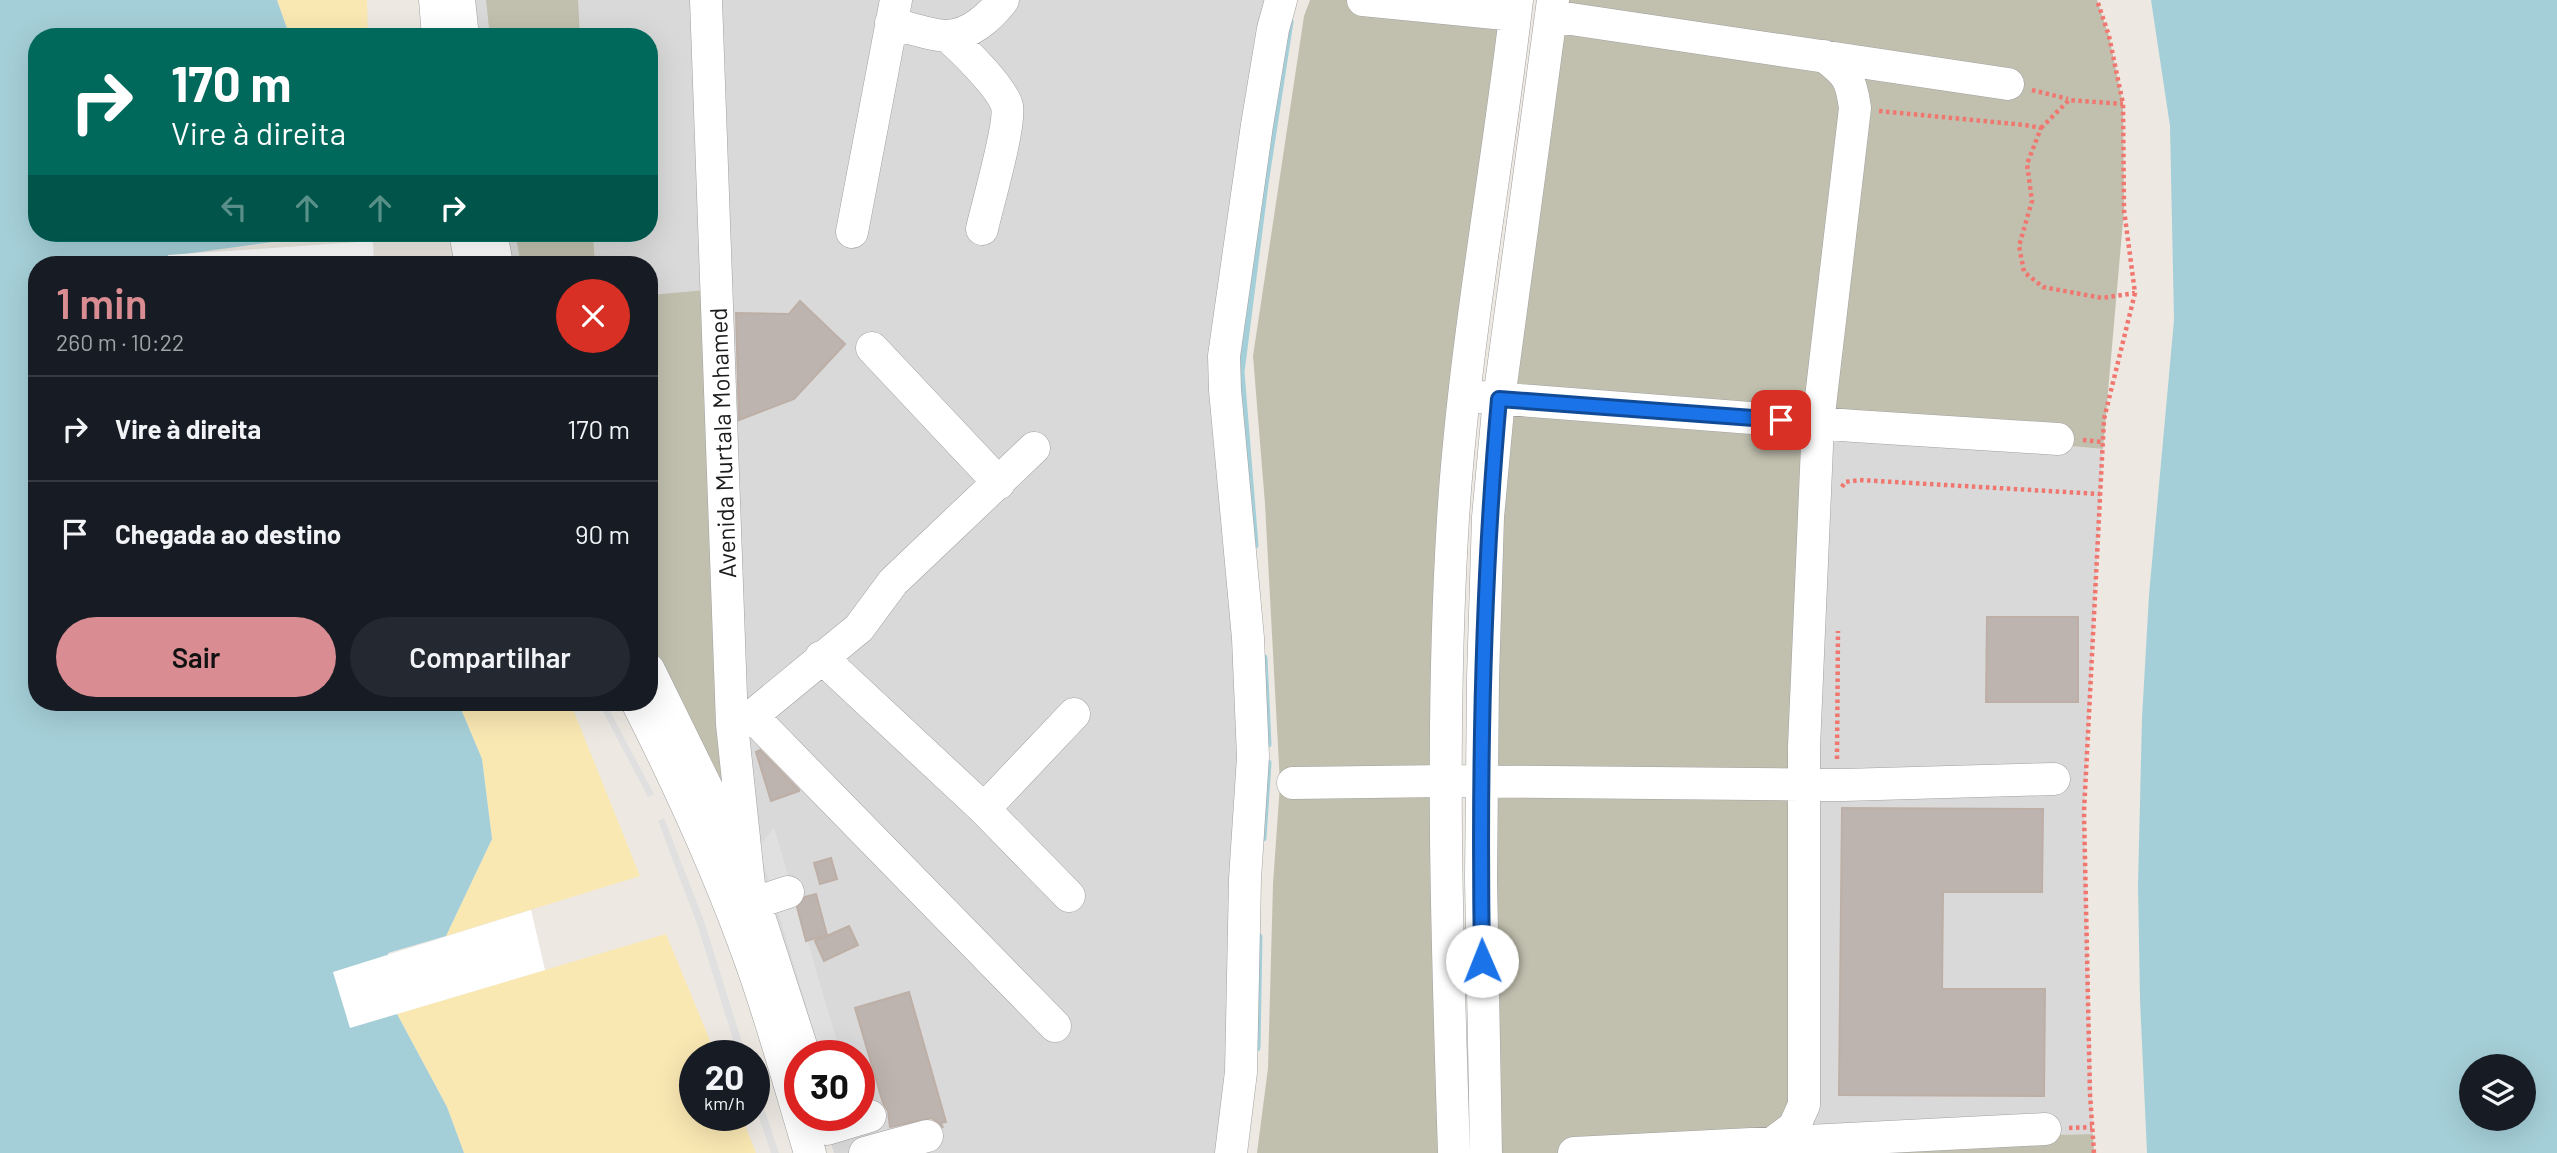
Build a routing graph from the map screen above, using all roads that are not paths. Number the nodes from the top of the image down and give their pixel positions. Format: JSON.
{"nodes":[{"id":1,"x":435,"y":0,"type":"edge"},
{"id":2,"x":459,"y":0,"type":"edge"},
{"id":3,"x":706,"y":0,"type":"edge"},
{"id":4,"x":1003,"y":0,"type":"edge"},
{"id":5,"x":1281,"y":0,"type":"edge"},
{"id":6,"x":1363,"y":0,"type":"edge"},
{"id":7,"x":1516,"y":8,"type":"edge"},
{"id":8,"x":1552,"y":8,"type":"edge"},
{"id":9,"x":894,"y":12,"type":"edge"},
{"id":10,"x":437,"y":28,"type":"edge"},
{"id":11,"x":462,"y":28,"type":"edge"},
{"id":12,"x":947,"y":36,"type":"junction"},
{"id":13,"x":1824,"y":55,"type":"junction"},
{"id":14,"x":2008,"y":84,"type":"road end"},
{"id":15,"x":982,"y":229,"type":"dead end"},
{"id":16,"x":852,"y":232,"type":"dead end"},
{"id":17,"x":872,"y":348,"type":"dead end"},
{"id":18,"x":1464,"y":396,"type":"junction"},
{"id":19,"x":1499,"y":399,"type":"junction"},
{"id":20,"x":1818,"y":423,"type":"junction"},
{"id":21,"x":2058,"y":439,"type":"dead end"},
{"id":22,"x":1034,"y":448,"type":"dead end"},
{"id":23,"x":999,"y":483,"type":"junction"},
{"id":24,"x":821,"y":657,"type":"junction"},
{"id":25,"x":658,"y":688,"type":"edge"},
{"id":26,"x":641,"y":711,"type":"edge"},
{"id":27,"x":1074,"y":714,"type":"dead end"},
{"id":28,"x":742,"y":720,"type":"junction"},
{"id":29,"x":2054,"y":779,"type":"dead end"},
{"id":30,"x":1446,"y":781,"type":"junction"},
{"id":31,"x":1482,"y":782,"type":"junction"},
{"id":32,"x":1293,"y":783,"type":"dead end"},
{"id":33,"x":1804,"y":784,"type":"junction"},
{"id":34,"x":984,"y":809,"type":"junction"},
{"id":35,"x":788,"y":892,"type":"dead end"},
{"id":36,"x":752,"y":894,"type":"junction"},
{"id":37,"x":1069,"y":896,"type":"dead end"},
{"id":38,"x":1055,"y":1026,"type":"dead end"},
{"id":39,"x":799,"y":1040,"type":"edge"},
{"id":40,"x":2045,"y":1129,"type":"dead end"},
{"id":41,"x":927,"y":1136,"type":"dead end"},
{"id":42,"x":824,"y":1138,"type":"edge"},
{"id":43,"x":1774,"y":1142,"type":"junction"},
{"id":44,"x":865,"y":1153,"type":"edge"},
{"id":45,"x":1231,"y":1153,"type":"edge"},
{"id":46,"x":1454,"y":1153,"type":"edge"},
{"id":47,"x":1486,"y":1153,"type":"edge"},
{"id":48,"x":1574,"y":1153,"type":"edge"}],
"edges":[{"from":1,"to":10,"type":"street"},
{"from":2,"to":11,"type":"street"},
{"from":3,"to":28,"type":"street","name":"Avenida Murtala Mohamed"},
{"from":4,"to":12,"type":"street"},
{"from":5,"to":45,"type":"street"},
{"from":6,"to":7,"type":"street"},
{"from":7,"to":18,"type":"street"},
{"from":8,"to":13,"type":"street"},
{"from":8,"to":19,"type":"street"},
{"from":9,"to":12,"type":"street"},
{"from":9,"to":16,"type":"street"},
{"from":12,"to":15,"type":"street"},
{"from":13,"to":14,"type":"street"},
{"from":13,"to":20,"type":"street"},
{"from":17,"to":23,"type":"street"},
{"from":18,"to":19,"type":"street"},
{"from":18,"to":30,"type":"street"},
{"from":19,"to":20,"type":"street"},
{"from":19,"to":31,"type":"street"},
{"from":20,"to":21,"type":"street"},
{"from":20,"to":33,"type":"street"},
{"from":22,"to":23,"type":"street"},
{"from":23,"to":24,"type":"street"},
{"from":24,"to":28,"type":"street"},
{"from":24,"to":34,"type":"street"},
{"from":25,"to":36,"type":"street","name":"Avenida Murtala Mohamed"},
{"from":26,"to":42,"type":"street"},
{"from":27,"to":34,"type":"street"},
{"from":28,"to":36,"type":"street","name":"Avenida Murtala Mohamed"},
{"from":28,"to":38,"type":"street"},
{"from":29,"to":33,"type":"street"},
{"from":30,"to":31,"type":"street"},
{"from":30,"to":32,"type":"street"},
{"from":30,"to":46,"type":"street"},
{"from":31,"to":33,"type":"street"},
{"from":31,"to":47,"type":"street"},
{"from":33,"to":43,"type":"street"},
{"from":34,"to":37,"type":"street"},
{"from":35,"to":36,"type":"street"},
{"from":36,"to":39,"type":"street","name":"Avenida Murtala Mohamed"},
{"from":40,"to":43,"type":"street"},
{"from":41,"to":44,"type":"street"},
{"from":43,"to":48,"type":"street"}]}
